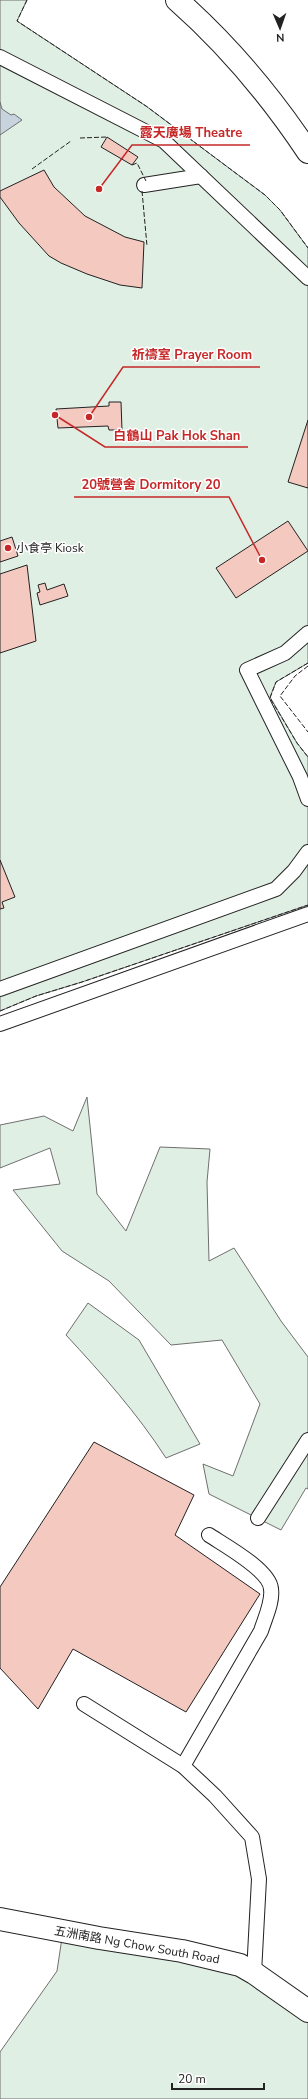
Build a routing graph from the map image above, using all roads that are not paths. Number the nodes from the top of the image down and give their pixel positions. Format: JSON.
{"nodes":[{"id":1,"x":177,"y":0,"type":"edge"},
{"id":2,"x":0,"y":57,"type":"edge"},
{"id":3,"x":308,"y":152,"type":"edge"},
{"id":4,"x":201,"y":176,"type":"junction"},
{"id":5,"x":144,"y":185,"type":"dead end"},
{"id":6,"x":308,"y":278,"type":"edge"},
{"id":7,"x":308,"y":633,"type":"edge"},
{"id":8,"x":308,"y":799,"type":"edge"},
{"id":9,"x":308,"y":852,"type":"edge"},
{"id":10,"x":308,"y":914,"type":"edge"},
{"id":11,"x":0,"y":989,"type":"edge"},
{"id":12,"x":0,"y":1024,"type":"edge"},
{"id":13,"x":308,"y":1440,"type":"edge"},
{"id":14,"x":258,"y":1518,"type":"dead end"},
{"id":15,"x":209,"y":1535,"type":"dead end"},
{"id":16,"x":84,"y":1704,"type":"dead end"},
{"id":17,"x":183,"y":1766,"type":"junction"},
{"id":18,"x":0,"y":1919,"type":"edge"},
{"id":19,"x":254,"y":1972,"type":"junction"},
{"id":20,"x":308,"y":2011,"type":"edge"}],
"edges":[{"from":1,"to":3,"type":"street"},
{"from":2,"to":4,"type":"lane"},
{"from":4,"to":5,"type":"lane"},
{"from":4,"to":6,"type":"lane"},
{"from":7,"to":8,"type":"lane"},
{"from":9,"to":11,"type":"lane"},
{"from":10,"to":12,"type":"lane"},
{"from":13,"to":14,"type":"lane"},
{"from":15,"to":17,"type":"lane"},
{"from":16,"to":17,"type":"lane"},
{"from":17,"to":19,"type":"lane"},
{"from":18,"to":19,"type":"street","name":"五洲南路 Ng Chow South Road"},
{"from":19,"to":20,"type":"street","name":"五洲南路 Ng Chow South Road"}]}
